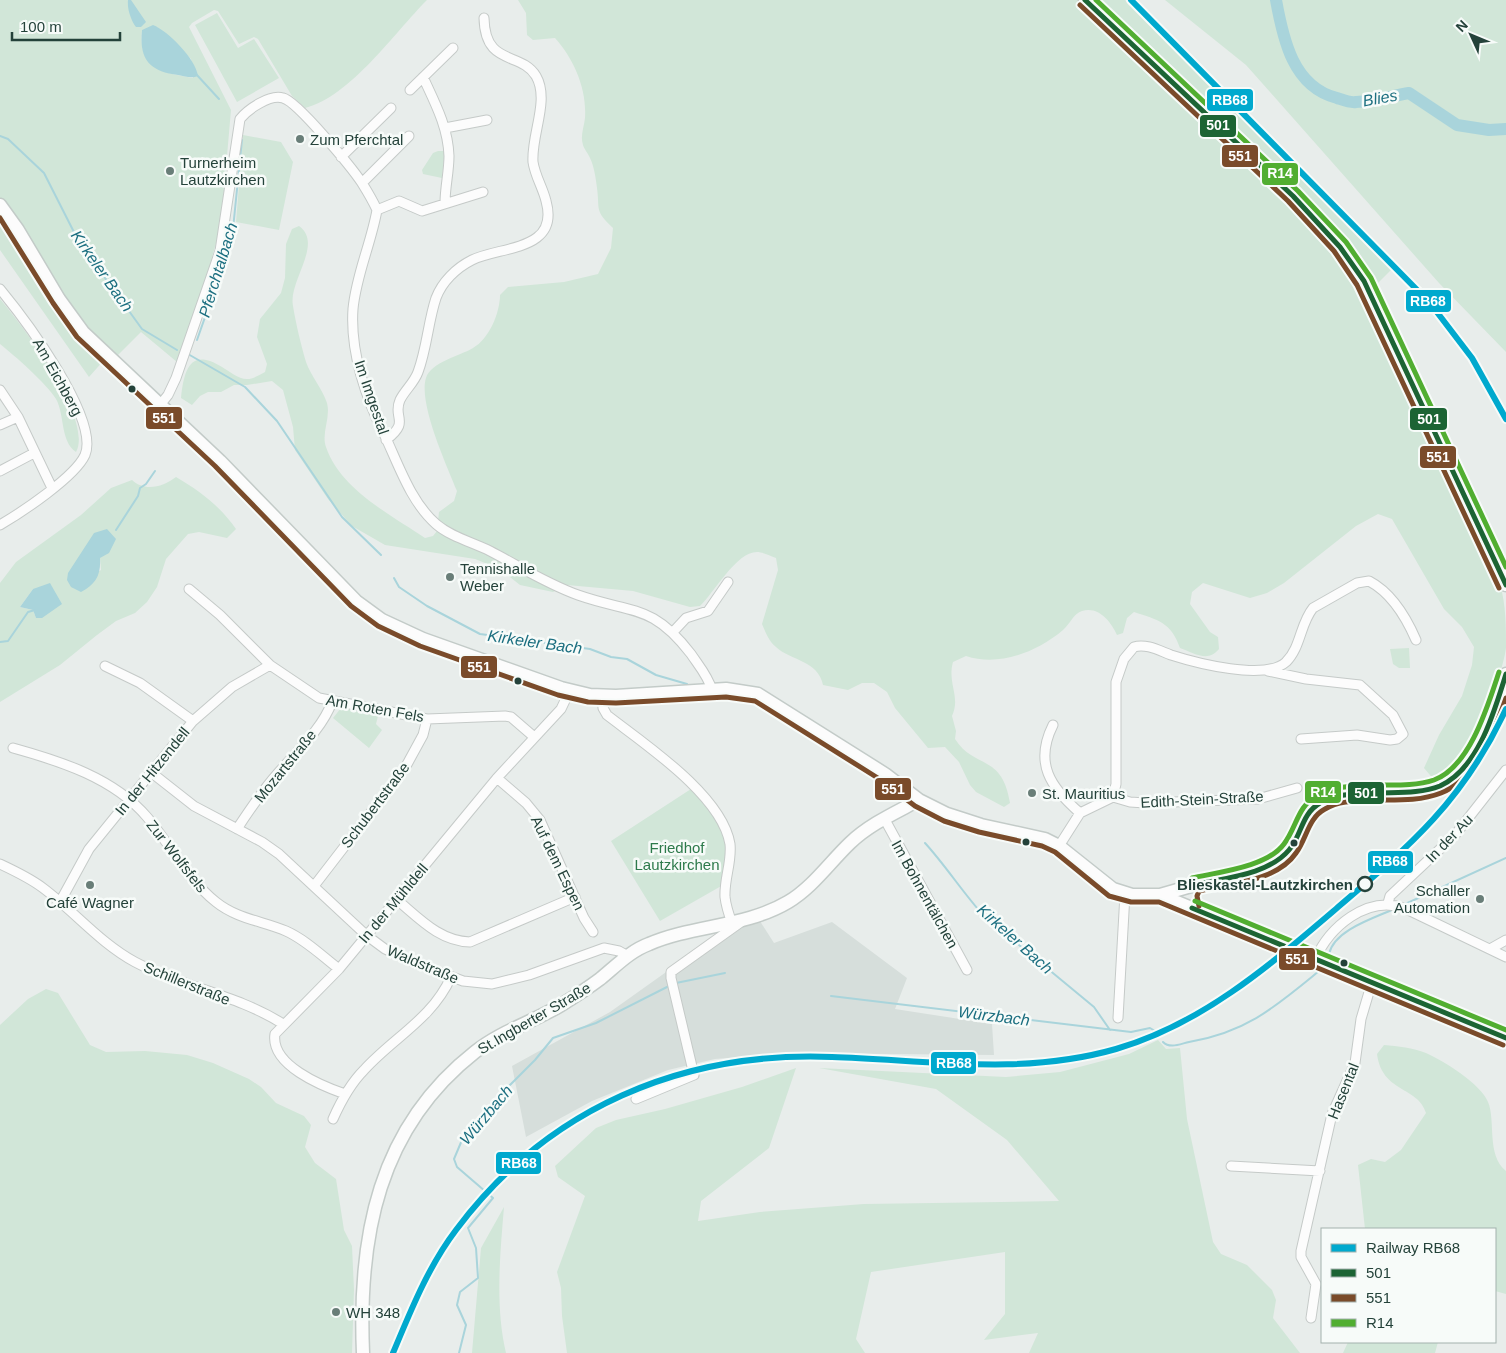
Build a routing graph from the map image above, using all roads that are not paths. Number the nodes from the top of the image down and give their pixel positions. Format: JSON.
{"nodes":[{"id":1,"x":1085,"y":0,"type":"edge"},
{"id":2,"x":484,"y":18,"type":"dead end"},
{"id":3,"x":453,"y":48,"type":"dead end"},
{"id":4,"x":423,"y":77,"type":"junction"},
{"id":5,"x":410,"y":90,"type":"dead end"},
{"id":6,"x":391,"y":108,"type":"dead end"},
{"id":7,"x":487,"y":120,"type":"dead end"},
{"id":8,"x":445,"y":128,"type":"junction"},
{"id":9,"x":409,"y":136,"type":"dead end"},
{"id":10,"x":341,"y":157,"type":"junction"},
{"id":11,"x":362,"y":183,"type":"junction"},
{"id":12,"x":482,"y":192,"type":"dead end"},
{"id":13,"x":445,"y":203,"type":"junction"},
{"id":14,"x":0,"y":205,"type":"edge"},
{"id":15,"x":377,"y":210,"type":"junction"},
{"id":16,"x":0,"y":289,"type":"edge"},
{"id":17,"x":0,"y":390,"type":"edge"},
{"id":18,"x":160,"y":405,"type":"junction"},
{"id":19,"x":18,"y":417,"type":"junction"},
{"id":20,"x":0,"y":425,"type":"edge"},
{"id":21,"x":386,"y":440,"type":"junction"},
{"id":22,"x":34,"y":453,"type":"junction"},
{"id":23,"x":0,"y":471,"type":"edge"},
{"id":24,"x":52,"y":488,"type":"junction"},
{"id":25,"x":0,"y":525,"type":"edge"},
{"id":26,"x":728,"y":582,"type":"dead end"},
{"id":27,"x":1506,"y":585,"type":"edge"},
{"id":28,"x":189,"y":589,"type":"dead end"},
{"id":29,"x":673,"y":632,"type":"junction"},
{"id":30,"x":1416,"y":640,"type":"dead end"},
{"id":31,"x":270,"y":665,"type":"junction"},
{"id":32,"x":105,"y":666,"type":"dead end"},
{"id":33,"x":1268,"y":671,"type":"junction"},
{"id":34,"x":1506,"y":674,"type":"edge"},
{"id":35,"x":570,"y":690,"type":"junction"},
{"id":36,"x":712,"y":690,"type":"junction"},
{"id":37,"x":602,"y":696,"type":"junction"},
{"id":38,"x":332,"y":702,"type":"junction"},
{"id":39,"x":428,"y":718,"type":"junction"},
{"id":40,"x":193,"y":720,"type":"junction"},
{"id":41,"x":1053,"y":725,"type":"dead end"},
{"id":42,"x":533,"y":736,"type":"junction"},
{"id":43,"x":1301,"y":739,"type":"dead end"},
{"id":44,"x":13,"y":748,"type":"dead end"},
{"id":45,"x":1506,"y":770,"type":"edge"},
{"id":46,"x":152,"y":772,"type":"junction"},
{"id":47,"x":497,"y":778,"type":"junction"},
{"id":48,"x":1297,"y":788,"type":"dead end"},
{"id":49,"x":906,"y":790,"type":"junction"},
{"id":50,"x":1113,"y":797,"type":"junction"},
{"id":51,"x":130,"y":799,"type":"junction"},
{"id":52,"x":919,"y":800,"type":"junction"},
{"id":53,"x":1080,"y":813,"type":"junction"},
{"id":54,"x":884,"y":818,"type":"junction"},
{"id":55,"x":237,"y":829,"type":"junction"},
{"id":56,"x":1059,"y":846,"type":"junction"},
{"id":57,"x":0,"y":864,"type":"edge"},
{"id":58,"x":1194,"y":885,"type":"junction"},
{"id":59,"x":314,"y":886,"type":"junction"},
{"id":60,"x":1125,"y":894,"type":"junction"},
{"id":61,"x":1160,"y":895,"type":"junction"},
{"id":62,"x":574,"y":897,"type":"junction"},
{"id":63,"x":396,"y":899,"type":"junction"},
{"id":64,"x":60,"y":902,"type":"junction"},
{"id":65,"x":1396,"y":905,"type":"junction"},
{"id":66,"x":1192,"y":908,"type":"junction"},
{"id":67,"x":737,"y":921,"type":"junction"},
{"id":68,"x":592,"y":932,"type":"dead end"},
{"id":69,"x":366,"y":935,"type":"junction"},
{"id":70,"x":1506,"y":940,"type":"edge"},
{"id":71,"x":1490,"y":949,"type":"junction"},
{"id":72,"x":628,"y":956,"type":"junction"},
{"id":73,"x":1506,"y":958,"type":"edge"},
{"id":74,"x":1315,"y":960,"type":"junction"},
{"id":75,"x":339,"y":969,"type":"junction"},
{"id":76,"x":967,"y":970,"type":"dead end"},
{"id":77,"x":451,"y":977,"type":"junction"},
{"id":78,"x":1372,"y":982,"type":"junction"},
{"id":79,"x":1118,"y":1018,"type":"dead end"},
{"id":80,"x":283,"y":1024,"type":"junction"},
{"id":81,"x":1506,"y":1038,"type":"edge"},
{"id":82,"x":345,"y":1094,"type":"junction"},
{"id":83,"x":636,"y":1099,"type":"dead end"},
{"id":84,"x":333,"y":1119,"type":"dead end"},
{"id":85,"x":1231,"y":1166,"type":"dead end"},
{"id":86,"x":1320,"y":1171,"type":"junction"},
{"id":87,"x":1310,"y":1318,"type":"dead end"},
{"id":88,"x":363,"y":1353,"type":"edge"}],
"edges":[{"from":1,"to":27,"type":"main road"},
{"from":2,"to":21,"type":"street"},
{"from":3,"to":4,"type":"street"},
{"from":4,"to":5,"type":"street"},
{"from":4,"to":8,"type":"street"},
{"from":6,"to":10,"type":"street"},
{"from":7,"to":8,"type":"street"},
{"from":8,"to":13,"type":"street"},
{"from":9,"to":11,"type":"street"},
{"from":10,"to":11,"type":"street"},
{"from":10,"to":18,"type":"street"},
{"from":11,"to":15,"type":"street"},
{"from":12,"to":13,"type":"street"},
{"from":13,"to":15,"type":"street"},
{"from":14,"to":18,"type":"main road"},
{"from":15,"to":21,"type":"street","name":"Im Imgestal"},
{"from":16,"to":24,"type":"street","name":"Am Eichberg"},
{"from":17,"to":19,"type":"street"},
{"from":18,"to":35,"type":"main road"},
{"from":19,"to":20,"type":"street"},
{"from":19,"to":22,"type":"street"},
{"from":21,"to":29,"type":"street","name":"Im Imgestal"},
{"from":22,"to":23,"type":"street"},
{"from":22,"to":24,"type":"street"},
{"from":24,"to":25,"type":"street","name":"Am Eichberg"},
{"from":26,"to":29,"type":"street"},
{"from":28,"to":31,"type":"street","name":"Am Roten Fels"},
{"from":29,"to":36,"type":"street","name":"Im Imgestal"},
{"from":30,"to":33,"type":"street"},
{"from":31,"to":38,"type":"street","name":"Am Roten Fels"},
{"from":31,"to":40,"type":"street","name":"In der Hitzendell"},
{"from":32,"to":40,"type":"street"},
{"from":33,"to":43,"type":"street"},
{"from":33,"to":50,"type":"street"},
{"from":34,"to":58,"type":"main road"},
{"from":35,"to":37,"type":"main road"},
{"from":35,"to":42,"type":"street","name":"In der Mühldell"},
{"from":36,"to":37,"type":"main road"},
{"from":36,"to":49,"type":"main road"},
{"from":37,"to":67,"type":"street"},
{"from":38,"to":39,"type":"street","name":"Am Roten Fels"},
{"from":38,"to":55,"type":"street","name":"Mozartstraße"},
{"from":39,"to":42,"type":"street","name":"Am Roten Fels"},
{"from":39,"to":59,"type":"street","name":"Schubertstraße"},
{"from":40,"to":46,"type":"street","name":"In der Hitzendell"},
{"from":41,"to":53,"type":"street"},
{"from":42,"to":47,"type":"street","name":"In der Mühldell"},
{"from":44,"to":51,"type":"street","name":"Zur Wolfsfels"},
{"from":45,"to":65,"type":"street","name":"In der Au"},
{"from":46,"to":51,"type":"street","name":"In der Hitzendell"},
{"from":46,"to":55,"type":"street","name":"Waldstraße"},
{"from":47,"to":62,"type":"street","name":"Auf dem Espen"},
{"from":47,"to":63,"type":"street","name":"In der Mühldell"},
{"from":48,"to":50,"type":"street","name":"Edith-Stein-Straße"},
{"from":49,"to":52,"type":"main road"},
{"from":49,"to":54,"type":"main road","name":"St.Ingberter Straße"},
{"from":50,"to":53,"type":"street"},
{"from":51,"to":64,"type":"street","name":"In der Hitzendell"},
{"from":51,"to":75,"type":"street","name":"Zur Wolfsfels"},
{"from":52,"to":54,"type":"main road","name":"St.Ingberter Straße"},
{"from":52,"to":56,"type":"main road"},
{"from":53,"to":56,"type":"street"},
{"from":54,"to":67,"type":"main road","name":"St.Ingberter Straße"},
{"from":54,"to":76,"type":"street","name":"Im Bohnentälchen"},
{"from":55,"to":59,"type":"street","name":"Waldstraße"},
{"from":56,"to":60,"type":"main road"},
{"from":57,"to":64,"type":"street","name":"Schillerstraße"},
{"from":58,"to":61,"type":"main road"},
{"from":58,"to":66,"type":"main road"},
{"from":59,"to":69,"type":"street","name":"Waldstraße"},
{"from":60,"to":61,"type":"main road"},
{"from":60,"to":79,"type":"street"},
{"from":61,"to":66,"type":"main road"},
{"from":62,"to":63,"type":"street"},
{"from":62,"to":68,"type":"street","name":"Auf dem Espen"},
{"from":63,"to":69,"type":"street","name":"In der Mühldell"},
{"from":64,"to":80,"type":"street","name":"Schillerstraße"},
{"from":65,"to":71,"type":"street"},
{"from":65,"to":74,"type":"street"},
{"from":66,"to":74,"type":"main road"},
{"from":67,"to":72,"type":"main road","name":"St.Ingberter Straße"},
{"from":67,"to":83,"type":"street"},
{"from":69,"to":75,"type":"street","name":"In der Mühldell"},
{"from":69,"to":77,"type":"street","name":"Waldstraße"},
{"from":70,"to":71,"type":"street"},
{"from":71,"to":73,"type":"street"},
{"from":72,"to":77,"type":"street","name":"Waldstraße"},
{"from":72,"to":88,"type":"main road","name":"St.Ingberter Straße"},
{"from":74,"to":78,"type":"main road"},
{"from":75,"to":80,"type":"street","name":"In der Mühldell"},
{"from":77,"to":82,"type":"street"},
{"from":78,"to":81,"type":"main road"},
{"from":78,"to":86,"type":"street","name":"Hasental"},
{"from":80,"to":82,"type":"street","name":"In der Mühldell"},
{"from":82,"to":84,"type":"street"},
{"from":85,"to":86,"type":"street"},
{"from":86,"to":87,"type":"street","name":"Hasental"}]}
